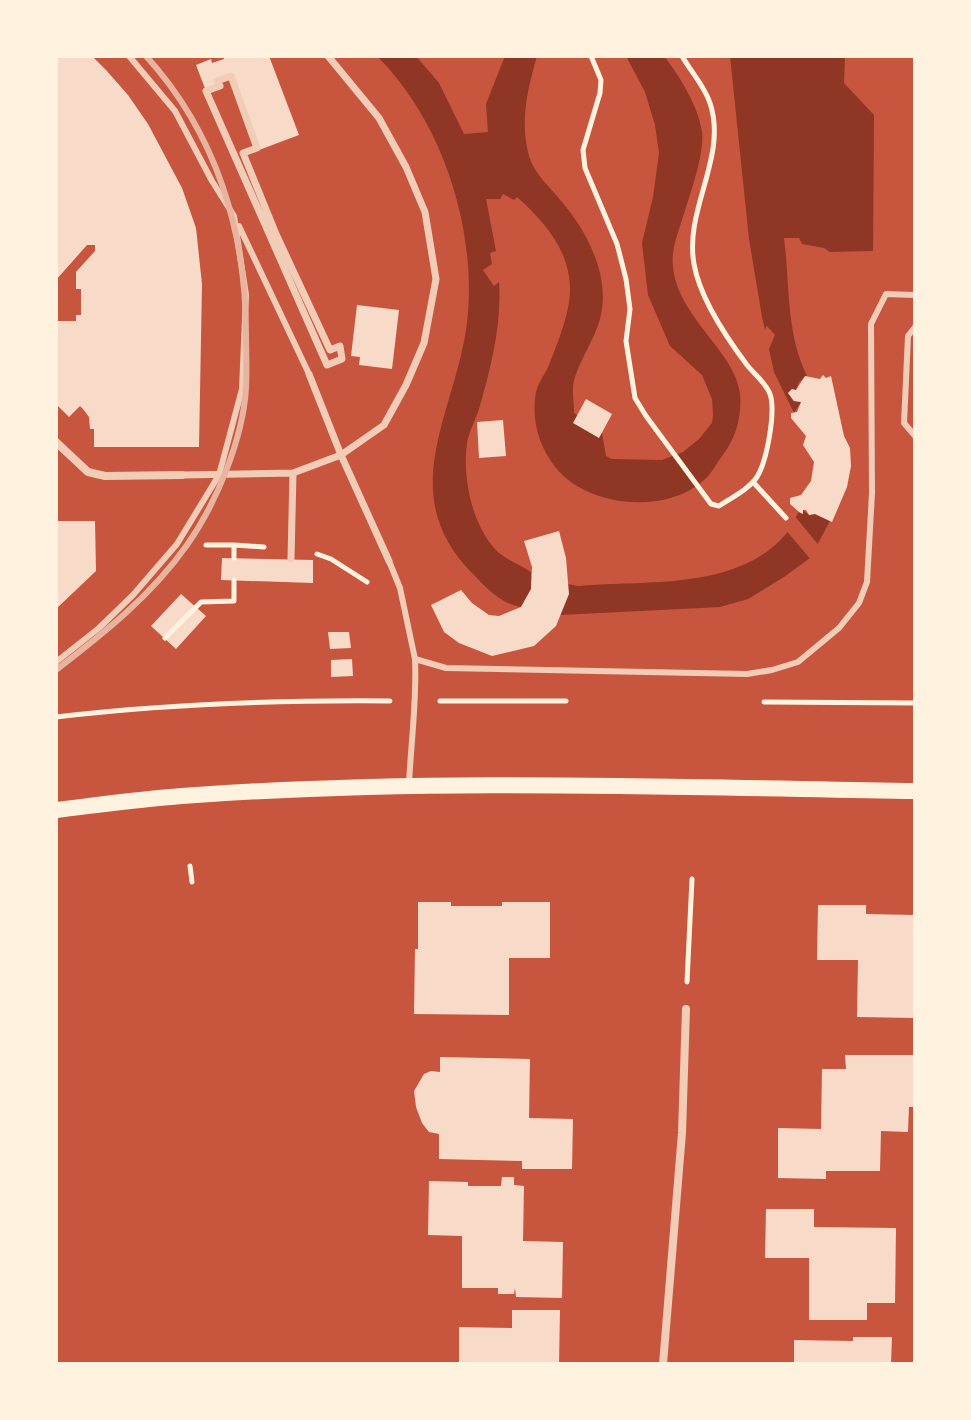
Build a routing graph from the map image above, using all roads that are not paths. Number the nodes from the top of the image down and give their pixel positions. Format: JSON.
{"nodes":[{"id":1,"x":129,"y":56,"type":"edge"},
{"id":2,"x":328,"y":56,"type":"edge"},
{"id":3,"x":206,"y":91,"type":"joint"},
{"id":4,"x":234,"y":216,"type":"junction"},
{"id":5,"x":915,"y":295,"type":"edge"},
{"id":6,"x":915,"y":327,"type":"edge"},
{"id":7,"x":309,"y":374,"type":"joint"},
{"id":8,"x":915,"y":436,"type":"edge"},
{"id":9,"x":56,"y":442,"type":"edge"},
{"id":10,"x":341,"y":455,"type":"junction"},
{"id":11,"x":293,"y":473,"type":"junction"},
{"id":12,"x":182,"y":475,"type":"joint"},
{"id":13,"x":219,"y":475,"type":"junction"},
{"id":14,"x":291,"y":559,"type":"dead end"},
{"id":15,"x":389,"y":561,"type":"joint"},
{"id":16,"x":415,"y":659,"type":"junction"},
{"id":17,"x":56,"y":662,"type":"edge"},
{"id":18,"x":409,"y":788,"type":"junction"},
{"id":19,"x":915,"y":791,"type":"edge"},
{"id":20,"x":56,"y":810,"type":"edge"},
{"id":21,"x":686,"y":1009,"type":"road end"},
{"id":22,"x":663,"y":1364,"type":"edge"}],
"edges":[{"from":1,"to":4,"type":"lane"},
{"from":2,"to":10,"type":"street"},
{"from":3,"to":3,"type":"street"},
{"from":4,"to":7,"type":"lane"},
{"from":4,"to":13,"type":"lane"},
{"from":5,"to":16,"type":"lane"},
{"from":6,"to":8,"type":"lane"},
{"from":7,"to":10,"type":"street"},
{"from":9,"to":12,"type":"street"},
{"from":10,"to":11,"type":"street"},
{"from":10,"to":15,"type":"street"},
{"from":11,"to":13,"type":"street"},
{"from":11,"to":14,"type":"street"},
{"from":12,"to":13,"type":"street"},
{"from":13,"to":17,"type":"lane"},
{"from":15,"to":16,"type":"lane"},
{"from":16,"to":18,"type":"lane"},
{"from":18,"to":19,"type":"main road"},
{"from":18,"to":20,"type":"main road"},
{"from":21,"to":22,"type":"street"}]}
